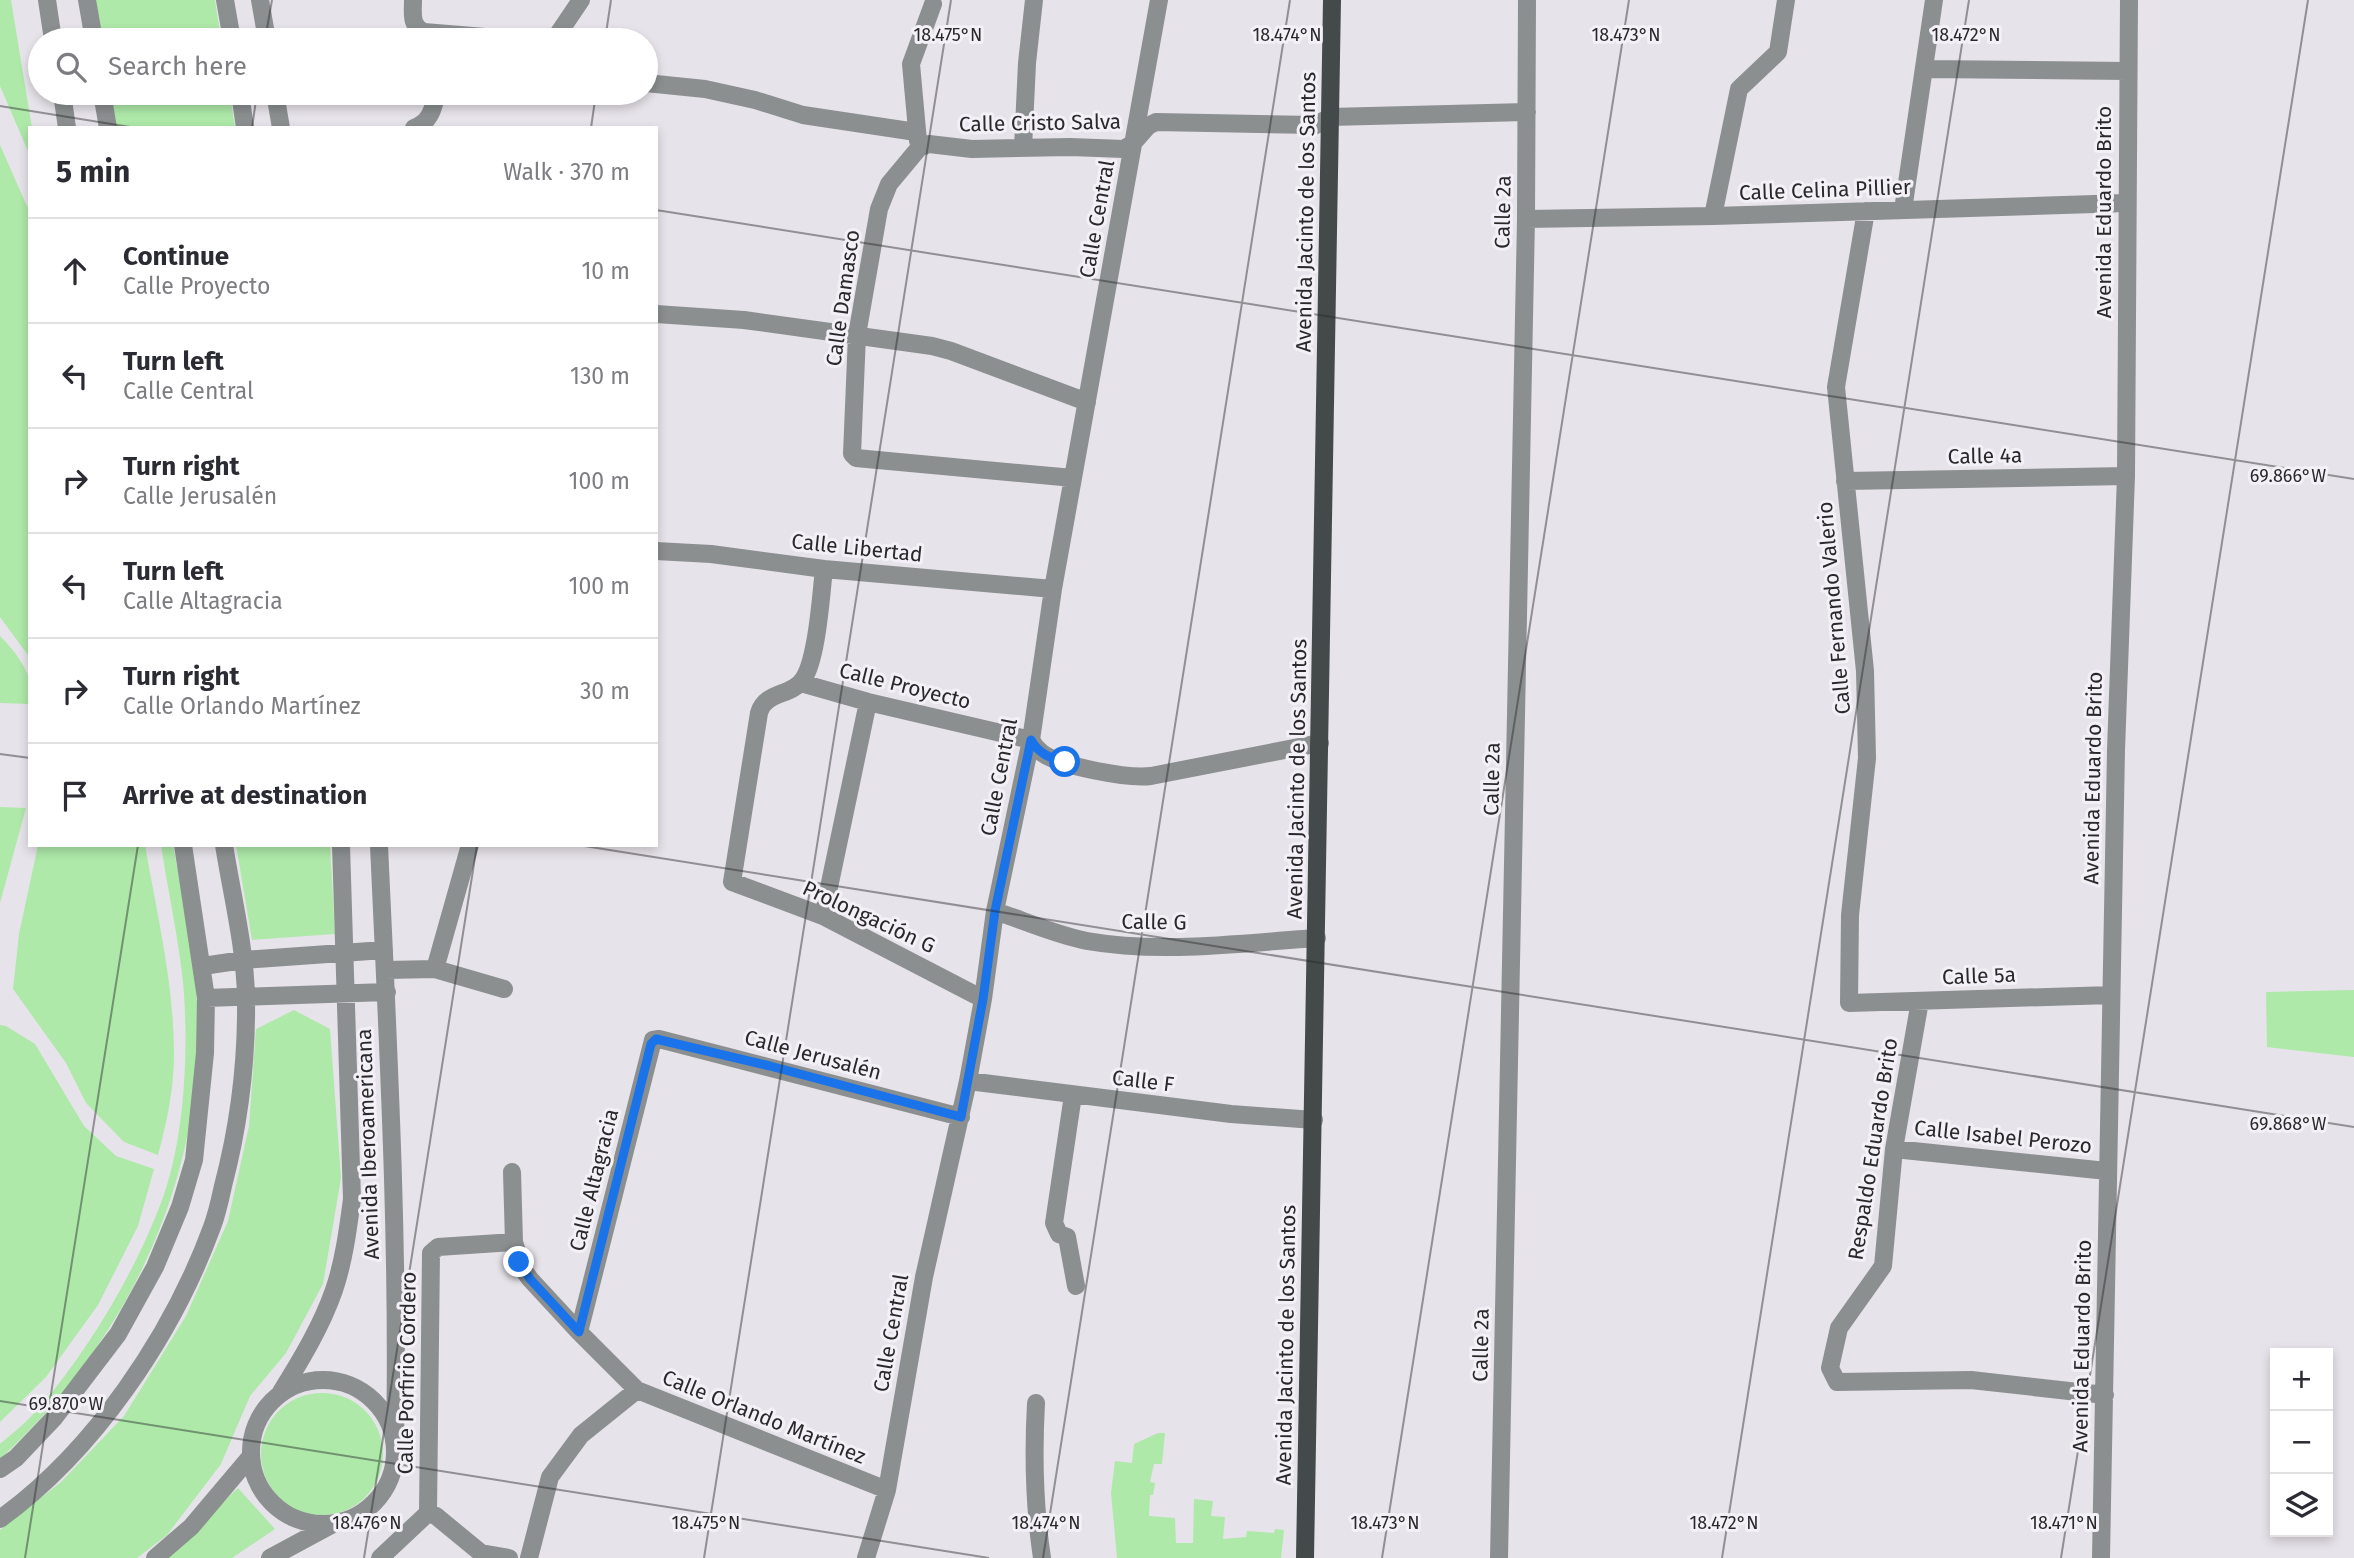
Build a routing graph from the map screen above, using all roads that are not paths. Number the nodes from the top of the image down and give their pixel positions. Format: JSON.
{"nodes":[{"id":1,"x":47,"y":0,"type":"edge"},
{"id":2,"x":87,"y":0,"type":"edge"},
{"id":3,"x":225,"y":0,"type":"edge"},
{"id":4,"x":260,"y":0,"type":"edge"},
{"id":5,"x":413,"y":0,"type":"edge"},
{"id":6,"x":581,"y":0,"type":"edge"},
{"id":7,"x":1034,"y":0,"type":"edge"},
{"id":8,"x":1160,"y":0,"type":"edge"},
{"id":9,"x":1332,"y":0,"type":"edge"},
{"id":10,"x":1527,"y":0,"type":"edge"},
{"id":11,"x":1786,"y":0,"type":"edge"},
{"id":12,"x":1934,"y":0,"type":"edge"},
{"id":13,"x":2129,"y":0,"type":"edge"},
{"id":14,"x":933,"y":4,"type":"dead end"},
{"id":15,"x":51,"y":28,"type":"edge"},
{"id":16,"x":92,"y":28,"type":"edge"},
{"id":17,"x":230,"y":28,"type":"edge"},
{"id":18,"x":265,"y":28,"type":"edge"},
{"id":19,"x":417,"y":28,"type":"edge"},
{"id":20,"x":562,"y":28,"type":"edge"},
{"id":21,"x":1925,"y":69,"type":"junction"},
{"id":22,"x":2128,"y":71,"type":"junction"},
{"id":23,"x":658,"y":84,"type":"edge"},
{"id":24,"x":64,"y":105,"type":"edge"},
{"id":25,"x":104,"y":105,"type":"edge"},
{"id":26,"x":242,"y":105,"type":"edge"},
{"id":27,"x":277,"y":105,"type":"edge"},
{"id":28,"x":434,"y":105,"type":"edge"},
{"id":29,"x":1527,"y":112,"type":"junction"},
{"id":30,"x":1330,"y":117,"type":"junction"},
{"id":31,"x":67,"y":126,"type":"edge"},
{"id":32,"x":108,"y":126,"type":"edge"},
{"id":33,"x":245,"y":126,"type":"edge"},
{"id":34,"x":281,"y":126,"type":"edge"},
{"id":35,"x":420,"y":126,"type":"edge"},
{"id":36,"x":917,"y":140,"type":"junction"},
{"id":37,"x":1134,"y":143,"type":"junction"},
{"id":38,"x":1023,"y":148,"type":"junction"},
{"id":39,"x":2126,"y":203,"type":"junction"},
{"id":40,"x":1903,"y":210,"type":"junction"},
{"id":41,"x":1867,"y":211,"type":"junction"},
{"id":42,"x":1713,"y":216,"type":"junction"},
{"id":43,"x":1526,"y":219,"type":"junction"},
{"id":44,"x":658,"y":314,"type":"edge"},
{"id":45,"x":857,"y":335,"type":"junction"},
{"id":46,"x":1087,"y":402,"type":"junction"},
{"id":47,"x":2126,"y":476,"type":"junction"},
{"id":48,"x":1073,"y":478,"type":"junction"},
{"id":49,"x":1845,"y":481,"type":"junction"},
{"id":50,"x":658,"y":551,"type":"edge"},
{"id":51,"x":824,"y":569,"type":"junction"},
{"id":52,"x":1053,"y":589,"type":"junction"},
{"id":53,"x":801,"y":683,"type":"junction"},
{"id":54,"x":869,"y":702,"type":"junction"},
{"id":55,"x":1031,"y":740,"type":"junction"},
{"id":56,"x":1320,"y":743,"type":"junction"},
{"id":57,"x":183,"y":847,"type":"edge"},
{"id":58,"x":224,"y":847,"type":"edge"},
{"id":59,"x":341,"y":847,"type":"edge"},
{"id":60,"x":379,"y":847,"type":"edge"},
{"id":61,"x":469,"y":847,"type":"edge"},
{"id":62,"x":995,"y":911,"type":"junction"},
{"id":63,"x":823,"y":916,"type":"junction"},
{"id":64,"x":1317,"y":938,"type":"junction"},
{"id":65,"x":384,"y":950,"type":"junction"},
{"id":66,"x":345,"y":953,"type":"junction"},
{"id":67,"x":243,"y":960,"type":"junction"},
{"id":68,"x":203,"y":966,"type":"junction"},
{"id":69,"x":435,"y":969,"type":"junction"},
{"id":70,"x":386,"y":970,"type":"junction"},
{"id":71,"x":504,"y":989,"type":"dead end"},
{"id":72,"x":345,"y":992,"type":"junction"},
{"id":73,"x":387,"y":992,"type":"junction"},
{"id":74,"x":246,"y":995,"type":"junction"},
{"id":75,"x":2111,"y":995,"type":"junction"},
{"id":76,"x":206,"y":998,"type":"junction"},
{"id":77,"x":983,"y":999,"type":"junction"},
{"id":78,"x":1920,"y":1000,"type":"junction"},
{"id":79,"x":1849,"y":1003,"type":"joint"},
{"id":80,"x":653,"y":1040,"type":"joint"},
{"id":81,"x":968,"y":1081,"type":"junction"},
{"id":82,"x":1073,"y":1095,"type":"junction"},
{"id":83,"x":961,"y":1117,"type":"junction"},
{"id":84,"x":1314,"y":1120,"type":"junction"},
{"id":85,"x":1894,"y":1149,"type":"junction"},
{"id":86,"x":2108,"y":1171,"type":"junction"},
{"id":87,"x":512,"y":1172,"type":"dead end"},
{"id":88,"x":514,"y":1242,"type":"junction"},
{"id":89,"x":1076,"y":1286,"type":"dead end"},
{"id":90,"x":579,"y":1332,"type":"junction"},
{"id":91,"x":637,"y":1390,"type":"junction"},
{"id":92,"x":282,"y":1392,"type":"junction"},
{"id":93,"x":2105,"y":1395,"type":"junction"},
{"id":94,"x":1036,"y":1403,"type":"dead end"},
{"id":95,"x":395,"y":1442,"type":"junction"},
{"id":96,"x":251,"y":1456,"type":"junction"},
{"id":97,"x":0,"y":1469,"type":"edge"},
{"id":98,"x":887,"y":1490,"type":"junction"},
{"id":99,"x":428,"y":1513,"type":"junction"},
{"id":100,"x":0,"y":1519,"type":"edge"},
{"id":101,"x":334,"y":1524,"type":"junction"},
{"id":102,"x":155,"y":1558,"type":"edge"},
{"id":103,"x":270,"y":1558,"type":"edge"},
{"id":104,"x":380,"y":1558,"type":"edge"},
{"id":105,"x":509,"y":1558,"type":"edge"},
{"id":106,"x":529,"y":1558,"type":"edge"},
{"id":107,"x":866,"y":1558,"type":"edge"},
{"id":108,"x":1042,"y":1558,"type":"edge"},
{"id":109,"x":1305,"y":1558,"type":"edge"},
{"id":110,"x":1499,"y":1558,"type":"edge"},
{"id":111,"x":2101,"y":1558,"type":"edge"}],
"edges":[{"from":1,"to":15,"type":"street"},
{"from":2,"to":16,"type":"street"},
{"from":3,"to":17,"type":"street"},
{"from":4,"to":18,"type":"street"},
{"from":5,"to":19,"type":"street"},
{"from":6,"to":20,"type":"street"},
{"from":7,"to":38,"type":"street"},
{"from":8,"to":37,"type":"street","name":"Calle Central"},
{"from":9,"to":30,"type":"main road","name":"Avenida Jacinto de los Santos"},
{"from":10,"to":29,"type":"street","name":"Calle 2a"},
{"from":11,"to":42,"type":"street"},
{"from":12,"to":21,"type":"street"},
{"from":13,"to":22,"type":"street","name":"Avenida Eduardo Brito"},
{"from":14,"to":36,"type":"street"},
{"from":21,"to":22,"type":"street"},
{"from":21,"to":40,"type":"street"},
{"from":22,"to":39,"type":"street","name":"Avenida Eduardo Brito"},
{"from":23,"to":36,"type":"street","name":"Calle Cristo Salva"},
{"from":24,"to":31,"type":"street"},
{"from":25,"to":32,"type":"street"},
{"from":26,"to":33,"type":"street"},
{"from":27,"to":34,"type":"street"},
{"from":28,"to":35,"type":"street"},
{"from":29,"to":30,"type":"street","name":"Calle Cristo Salva"},
{"from":29,"to":43,"type":"street","name":"Calle 2a"},
{"from":30,"to":37,"type":"street","name":"Calle Cristo Salva"},
{"from":30,"to":56,"type":"main road","name":"Avenida Jacinto de los Santos"},
{"from":36,"to":38,"type":"street","name":"Calle Cristo Salva"},
{"from":36,"to":45,"type":"street","name":"Calle Damasco"},
{"from":37,"to":38,"type":"street","name":"Calle Cristo Salva"},
{"from":37,"to":46,"type":"street","name":"Calle Central"},
{"from":39,"to":40,"type":"street","name":"Calle Celina Pillier"},
{"from":39,"to":47,"type":"street","name":"Avenida Eduardo Brito"},
{"from":40,"to":41,"type":"street","name":"Calle Celina Pillier"},
{"from":41,"to":42,"type":"street","name":"Calle Celina Pillier"},
{"from":41,"to":49,"type":"street","name":"Calle Fernando Valerio"},
{"from":42,"to":43,"type":"street","name":"Calle Celina Pillier"},
{"from":43,"to":110,"type":"street","name":"Calle 2a"},
{"from":44,"to":45,"type":"street"},
{"from":45,"to":46,"type":"street"},
{"from":45,"to":48,"type":"street","name":"Calle Damasco"},
{"from":46,"to":48,"type":"street","name":"Calle Central"},
{"from":47,"to":49,"type":"street","name":"Calle 4a"},
{"from":47,"to":75,"type":"street","name":"Avenida Eduardo Brito"},
{"from":48,"to":52,"type":"street","name":"Calle Central"},
{"from":49,"to":79,"type":"street","name":"Calle Fernando Valerio"},
{"from":50,"to":51,"type":"street","name":"Calle Libertad"},
{"from":51,"to":52,"type":"street","name":"Calle Libertad"},
{"from":51,"to":53,"type":"street"},
{"from":52,"to":55,"type":"street","name":"Calle Central"},
{"from":53,"to":54,"type":"street","name":"Calle Proyecto"},
{"from":53,"to":63,"type":"street","name":"Prolongación G"},
{"from":54,"to":55,"type":"street","name":"Calle Proyecto"},
{"from":54,"to":63,"type":"street"},
{"from":55,"to":56,"type":"street","name":"Calle Proyecto"},
{"from":55,"to":62,"type":"street","name":"Calle Central"},
{"from":56,"to":64,"type":"main road","name":"Avenida Jacinto de los Santos"},
{"from":57,"to":68,"type":"street"},
{"from":58,"to":67,"type":"street"},
{"from":59,"to":66,"type":"street","name":"Avenida Iberoamericana"},
{"from":60,"to":65,"type":"street","name":"Avenida Iberoamericana"},
{"from":61,"to":69,"type":"street"},
{"from":62,"to":64,"type":"street","name":"Calle G"},
{"from":62,"to":77,"type":"street","name":"Calle Central"},
{"from":63,"to":77,"type":"street","name":"Prolongación G"},
{"from":64,"to":84,"type":"main road","name":"Avenida Jacinto de los Santos"},
{"from":65,"to":66,"type":"street"},
{"from":65,"to":70,"type":"street","name":"Avenida Iberoamericana"},
{"from":66,"to":67,"type":"street"},
{"from":66,"to":72,"type":"street","name":"Avenida Iberoamericana"},
{"from":67,"to":68,"type":"street"},
{"from":67,"to":74,"type":"street"},
{"from":68,"to":76,"type":"street"},
{"from":69,"to":70,"type":"street"},
{"from":69,"to":71,"type":"street"},
{"from":70,"to":73,"type":"street","name":"Avenida Iberoamericana"},
{"from":72,"to":73,"type":"street"},
{"from":72,"to":74,"type":"street"},
{"from":72,"to":92,"type":"street","name":"Avenida Iberoamericana"},
{"from":73,"to":95,"type":"street","name":"Avenida Iberoamericana"},
{"from":74,"to":76,"type":"street"},
{"from":74,"to":100,"type":"street"},
{"from":75,"to":78,"type":"street","name":"Calle 5a"},
{"from":75,"to":86,"type":"street","name":"Avenida Eduardo Brito"},
{"from":76,"to":97,"type":"street"},
{"from":77,"to":81,"type":"street","name":"Calle Central"},
{"from":78,"to":79,"type":"street","name":"Calle 5a"},
{"from":78,"to":85,"type":"street","name":"Respaldo Eduardo Brito"},
{"from":80,"to":83,"type":"street","name":"Calle Jerusalén"},
{"from":80,"to":90,"type":"street","name":"Calle Altagracia"},
{"from":81,"to":82,"type":"street","name":"Calle F"},
{"from":81,"to":83,"type":"street","name":"Calle Central"},
{"from":82,"to":84,"type":"street","name":"Calle F"},
{"from":82,"to":89,"type":"street"},
{"from":83,"to":98,"type":"street","name":"Calle Central"},
{"from":84,"to":109,"type":"main road","name":"Avenida Jacinto de los Santos"},
{"from":85,"to":86,"type":"street","name":"Calle Isabel Perozo"},
{"from":85,"to":93,"type":"street","name":"Respaldo Eduardo Brito"},
{"from":86,"to":93,"type":"street","name":"Avenida Eduardo Brito"},
{"from":87,"to":88,"type":"street","name":"Calle Orlando Martínez"},
{"from":88,"to":90,"type":"street","name":"Calle Orlando Martínez"},
{"from":88,"to":99,"type":"street","name":"Calle Porfirio Cordero"},
{"from":90,"to":91,"type":"street","name":"Calle Orlando Martínez"},
{"from":91,"to":98,"type":"street","name":"Calle Orlando Martínez"},
{"from":91,"to":106,"type":"street"},
{"from":92,"to":95,"type":"street"},
{"from":92,"to":96,"type":"street"},
{"from":93,"to":111,"type":"street","name":"Avenida Eduardo Brito"},
{"from":94,"to":108,"type":"street"},
{"from":95,"to":101,"type":"street"},
{"from":96,"to":101,"type":"street"},
{"from":96,"to":102,"type":"street"},
{"from":98,"to":107,"type":"street","name":"Calle Central"},
{"from":99,"to":104,"type":"street"},
{"from":99,"to":105,"type":"street"},
{"from":101,"to":103,"type":"street"}]}
